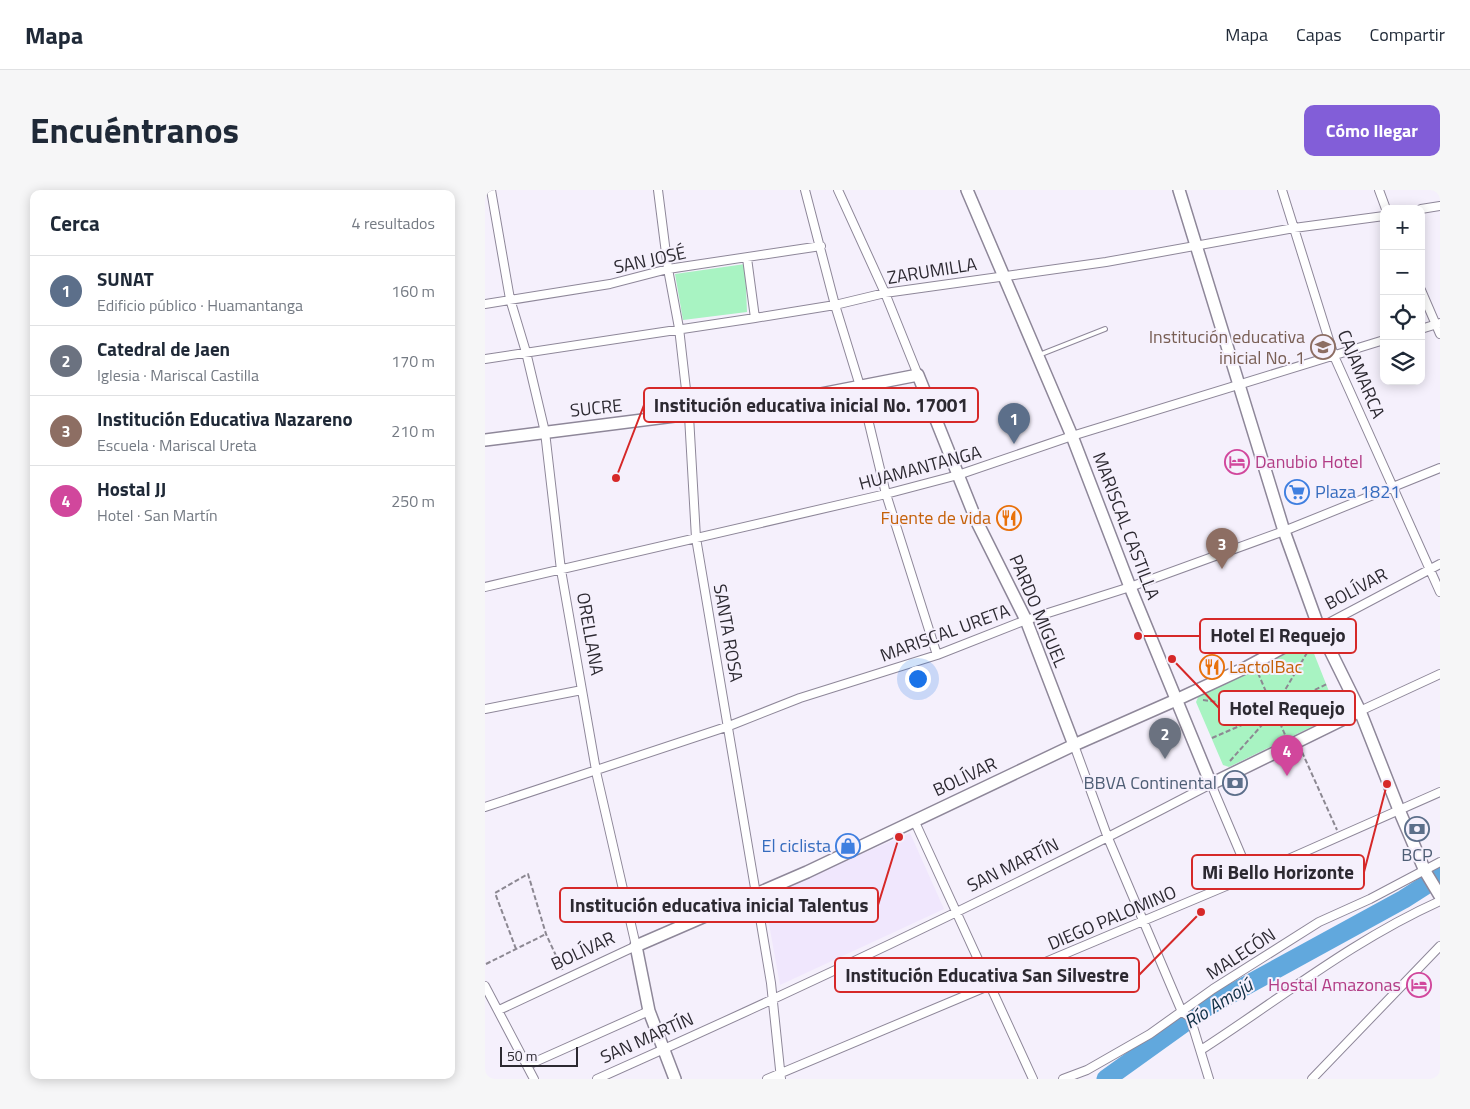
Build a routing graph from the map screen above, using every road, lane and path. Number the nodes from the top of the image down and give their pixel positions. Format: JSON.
{"nodes":[{"id":1,"x":491,"y":190,"type":"edge"},
{"id":2,"x":658,"y":190,"type":"edge"},
{"id":3,"x":805,"y":190,"type":"edge"},
{"id":4,"x":839,"y":190,"type":"edge"},
{"id":5,"x":967,"y":190,"type":"edge"},
{"id":6,"x":1179,"y":190,"type":"edge"},
{"id":7,"x":1282,"y":190,"type":"edge"},
{"id":8,"x":1379,"y":190,"type":"edge"},
{"id":9,"x":1385,"y":205,"type":"edge"},
{"id":10,"x":1440,"y":206,"type":"edge"},
{"id":11,"x":1425,"y":208,"type":"edge"},
{"id":12,"x":1380,"y":217,"type":"edge"},
{"id":13,"x":1294,"y":228,"type":"junction"},
{"id":14,"x":1196,"y":245,"type":"junction"},
{"id":15,"x":821,"y":246,"type":"junction"},
{"id":16,"x":747,"y":258,"type":"junction"},
{"id":17,"x":668,"y":269,"type":"junction"},
{"id":18,"x":1003,"y":276,"type":"junction"},
{"id":19,"x":885,"y":293,"type":"junction"},
{"id":20,"x":1424,"y":295,"type":"edge"},
{"id":21,"x":510,"y":299,"type":"junction"},
{"id":22,"x":485,"y":304,"type":"edge"},
{"id":23,"x":835,"y":305,"type":"junction"},
{"id":24,"x":755,"y":318,"type":"junction"},
{"id":25,"x":1438,"y":323,"type":"edge"},
{"id":26,"x":679,"y":328,"type":"junction"},
{"id":27,"x":1425,"y":328,"type":"edge"},
{"id":28,"x":1105,"y":329,"type":"dead end"},
{"id":29,"x":1440,"y":334,"type":"edge"},
{"id":30,"x":1380,"y":341,"type":"edge"},
{"id":31,"x":526,"y":352,"type":"junction"},
{"id":32,"x":1037,"y":356,"type":"junction"},
{"id":33,"x":1334,"y":356,"type":"junction"},
{"id":34,"x":485,"y":359,"type":"edge"},
{"id":35,"x":918,"y":375,"type":"junction"},
{"id":36,"x":1240,"y":384,"type":"junction"},
{"id":37,"x":860,"y":386,"type":"junction"},
{"id":38,"x":689,"y":416,"type":"junction"},
{"id":39,"x":545,"y":432,"type":"junction"},
{"id":40,"x":1072,"y":436,"type":"junction"},
{"id":41,"x":485,"y":440,"type":"edge"},
{"id":42,"x":1440,"y":468,"type":"edge"},
{"id":43,"x":958,"y":475,"type":"junction"},
{"id":44,"x":1393,"y":487,"type":"junction"},
{"id":45,"x":886,"y":494,"type":"junction"},
{"id":46,"x":1284,"y":531,"type":"junction"},
{"id":47,"x":696,"y":538,"type":"junction"},
{"id":48,"x":1440,"y":564,"type":"edge"},
{"id":49,"x":1430,"y":569,"type":"junction"},
{"id":50,"x":561,"y":570,"type":"junction"},
{"id":51,"x":485,"y":587,"type":"edge"},
{"id":52,"x":1130,"y":587,"type":"junction"},
{"id":53,"x":1440,"y":592,"type":"edge"},
{"id":54,"x":1026,"y":620,"type":"junction"},
{"id":55,"x":1319,"y":628,"type":"junction"},
{"id":56,"x":1311,"y":646,"type":"dead end"},
{"id":57,"x":937,"y":655,"type":"junction"},
{"id":58,"x":1256,"y":668,"type":"dead end"},
{"id":59,"x":1440,"y":674,"type":"edge"},
{"id":60,"x":1327,"y":684,"type":"dead end"},
{"id":61,"x":582,"y":690,"type":"junction"},
{"id":62,"x":1197,"y":699,"type":"dead end"},
{"id":63,"x":1177,"y":700,"type":"junction"},
{"id":64,"x":1270,"y":701,"type":"junction"},
{"id":65,"x":1278,"y":702,"type":"junction"},
{"id":66,"x":1281,"y":707,"type":"junction"},
{"id":67,"x":485,"y":709,"type":"edge"},
{"id":68,"x":1265,"y":709,"type":"junction"},
{"id":69,"x":1360,"y":711,"type":"junction"},
{"id":70,"x":1267,"y":714,"type":"junction"},
{"id":71,"x":1338,"y":714,"type":"dead end"},
{"id":72,"x":1270,"y":716,"type":"junction"},
{"id":73,"x":1277,"y":716,"type":"junction"},
{"id":74,"x":729,"y":726,"type":"junction"},
{"id":75,"x":1212,"y":738,"type":"dead end"},
{"id":76,"x":1293,"y":741,"type":"junction"},
{"id":77,"x":1074,"y":745,"type":"junction"},
{"id":78,"x":1226,"y":766,"type":"dead end"},
{"id":79,"x":596,"y":769,"type":"junction"},
{"id":80,"x":1211,"y":784,"type":"junction"},
{"id":81,"x":1440,"y":792,"type":"edge"},
{"id":82,"x":485,"y":807,"type":"edge"},
{"id":83,"x":1399,"y":810,"type":"junction"},
{"id":84,"x":914,"y":820,"type":"junction"},
{"id":85,"x":1340,"y":837,"type":"junction"},
{"id":86,"x":1108,"y":838,"type":"junction"},
{"id":87,"x":1440,"y":862,"type":"edge"},
{"id":88,"x":1427,"y":873,"type":"junction"},
{"id":89,"x":1250,"y":876,"type":"junction"},
{"id":90,"x":755,"y":893,"type":"junction"},
{"id":91,"x":1440,"y":896,"type":"edge"},
{"id":92,"x":955,"y":912,"type":"junction"},
{"id":93,"x":1143,"y":921,"type":"junction"},
{"id":94,"x":546,"y":934,"type":"junction"},
{"id":95,"x":635,"y":946,"type":"junction"},
{"id":96,"x":1440,"y":946,"type":"edge"},
{"id":97,"x":516,"y":949,"type":"junction"},
{"id":98,"x":487,"y":964,"type":"dead end"},
{"id":99,"x":565,"y":978,"type":"junction"},
{"id":100,"x":485,"y":986,"type":"edge"},
{"id":101,"x":989,"y":986,"type":"junction"},
{"id":102,"x":773,"y":1000,"type":"junction"},
{"id":103,"x":499,"y":1010,"type":"junction"},
{"id":104,"x":649,"y":1011,"type":"junction"},
{"id":105,"x":1182,"y":1012,"type":"junction"},
{"id":106,"x":1200,"y":1048,"type":"junction"},
{"id":107,"x":665,"y":1049,"type":"junction"},
{"id":108,"x":529,"y":1065,"type":"junction"},
{"id":109,"x":781,"y":1077,"type":"edge"},
{"id":110,"x":534,"y":1079,"type":"edge"},
{"id":111,"x":597,"y":1079,"type":"edge"},
{"id":112,"x":675,"y":1079,"type":"edge"},
{"id":113,"x":767,"y":1079,"type":"edge"},
{"id":114,"x":1033,"y":1079,"type":"edge"},
{"id":115,"x":1063,"y":1079,"type":"edge"},
{"id":116,"x":1209,"y":1079,"type":"edge"},
{"id":117,"x":1312,"y":1079,"type":"edge"}],
"edges":[{"from":1,"to":21,"type":"street","name":"ORELLANA"},
{"from":2,"to":17,"type":"street","name":"SANTA ROSA"},
{"from":3,"to":15,"type":"street"},
{"from":4,"to":19,"type":"street","name":"PARDO MIGUEL"},
{"from":5,"to":18,"type":"street","name":"MARISCAL CASTILLA"},
{"from":6,"to":14,"type":"street"},
{"from":7,"to":13,"type":"street","name":"CAJAMARCA"},
{"from":8,"to":9,"type":"street"},
{"from":10,"to":11,"type":"street"},
{"from":12,"to":13,"type":"street","name":"ZARUMILLA"},
{"from":13,"to":14,"type":"street","name":"ZARUMILLA"},
{"from":13,"to":33,"type":"street","name":"CAJAMARCA"},
{"from":14,"to":18,"type":"street","name":"ZARUMILLA"},
{"from":14,"to":36,"type":"street"},
{"from":15,"to":16,"type":"street","name":"SAN JOSÉ"},
{"from":15,"to":23,"type":"street"},
{"from":16,"to":17,"type":"street","name":"SAN JOSÉ"},
{"from":16,"to":24,"type":"street"},
{"from":17,"to":21,"type":"street","name":"SAN JOSÉ"},
{"from":17,"to":26,"type":"street","name":"SANTA ROSA"},
{"from":18,"to":19,"type":"street","name":"ZARUMILLA"},
{"from":18,"to":32,"type":"street","name":"MARISCAL CASTILLA"},
{"from":19,"to":23,"type":"street","name":"ZARUMILLA"},
{"from":19,"to":35,"type":"street","name":"PARDO MIGUEL"},
{"from":20,"to":25,"type":"street"},
{"from":21,"to":22,"type":"street","name":"SAN JOSÉ"},
{"from":21,"to":31,"type":"street","name":"ORELLANA"},
{"from":23,"to":24,"type":"street","name":"ZARUMILLA"},
{"from":23,"to":37,"type":"street"},
{"from":24,"to":26,"type":"street","name":"ZARUMILLA"},
{"from":25,"to":27,"type":"street"},
{"from":25,"to":29,"type":"street"},
{"from":26,"to":31,"type":"street","name":"ZARUMILLA"},
{"from":26,"to":38,"type":"street","name":"SANTA ROSA"},
{"from":28,"to":32,"type":"lane"},
{"from":30,"to":33,"type":"street","name":"HUAMANTANGA"},
{"from":31,"to":34,"type":"street","name":"ZARUMILLA"},
{"from":31,"to":39,"type":"street","name":"ORELLANA"},
{"from":32,"to":40,"type":"street","name":"MARISCAL CASTILLA"},
{"from":33,"to":36,"type":"street","name":"HUAMANTANGA"},
{"from":33,"to":44,"type":"street","name":"CAJAMARCA"},
{"from":35,"to":37,"type":"street","name":"SUCRE"},
{"from":35,"to":43,"type":"street","name":"PARDO MIGUEL"},
{"from":36,"to":40,"type":"street","name":"HUAMANTANGA"},
{"from":36,"to":46,"type":"street"},
{"from":37,"to":38,"type":"street","name":"SUCRE"},
{"from":37,"to":45,"type":"street"},
{"from":38,"to":39,"type":"street","name":"SUCRE"},
{"from":38,"to":47,"type":"street","name":"SANTA ROSA"},
{"from":39,"to":41,"type":"street","name":"SUCRE"},
{"from":39,"to":50,"type":"street","name":"ORELLANA"},
{"from":40,"to":43,"type":"street","name":"HUAMANTANGA"},
{"from":40,"to":52,"type":"street","name":"MARISCAL CASTILLA"},
{"from":42,"to":44,"type":"street","name":"MARISCAL URETA"},
{"from":43,"to":45,"type":"street","name":"HUAMANTANGA"},
{"from":43,"to":54,"type":"street","name":"PARDO MIGUEL"},
{"from":44,"to":46,"type":"street","name":"MARISCAL URETA"},
{"from":44,"to":49,"type":"street","name":"CAJAMARCA"},
{"from":45,"to":47,"type":"street","name":"HUAMANTANGA"},
{"from":45,"to":57,"type":"street"},
{"from":46,"to":52,"type":"street","name":"MARISCAL URETA"},
{"from":46,"to":55,"type":"street"},
{"from":47,"to":50,"type":"street","name":"HUAMANTANGA"},
{"from":47,"to":74,"type":"street","name":"SANTA ROSA"},
{"from":48,"to":49,"type":"street","name":"BOLÍVAR"},
{"from":49,"to":53,"type":"street","name":"CAJAMARCA"},
{"from":49,"to":55,"type":"street","name":"BOLÍVAR"},
{"from":50,"to":51,"type":"street","name":"HUAMANTANGA"},
{"from":50,"to":61,"type":"street","name":"ORELLANA"},
{"from":52,"to":54,"type":"street","name":"MARISCAL URETA"},
{"from":52,"to":63,"type":"street","name":"MARISCAL CASTILLA"},
{"from":54,"to":57,"type":"street","name":"MARISCAL URETA"},
{"from":54,"to":77,"type":"street","name":"PARDO MIGUEL"},
{"from":55,"to":63,"type":"street","name":"BOLÍVAR"},
{"from":55,"to":69,"type":"street"},
{"from":56,"to":65,"type":"path"},
{"from":57,"to":74,"type":"street","name":"MARISCAL URETA"},
{"from":58,"to":64,"type":"path"},
{"from":59,"to":69,"type":"street","name":"SAN MARTÍN"},
{"from":60,"to":66,"type":"path"},
{"from":61,"to":67,"type":"street"},
{"from":61,"to":79,"type":"street","name":"ORELLANA"},
{"from":62,"to":68,"type":"path"},
{"from":63,"to":77,"type":"street","name":"BOLÍVAR"},
{"from":63,"to":80,"type":"street","name":"MARISCAL CASTILLA"},
{"from":64,"to":65,"type":"path"},
{"from":64,"to":68,"type":"path"},
{"from":65,"to":66,"type":"path"},
{"from":66,"to":71,"type":"path"},
{"from":66,"to":73,"type":"path"},
{"from":68,"to":70,"type":"path"},
{"from":69,"to":76,"type":"street","name":"SAN MARTÍN"},
{"from":69,"to":83,"type":"street"},
{"from":70,"to":72,"type":"path"},
{"from":70,"to":75,"type":"path"},
{"from":72,"to":73,"type":"path"},
{"from":72,"to":78,"type":"path"},
{"from":73,"to":76,"type":"path"},
{"from":74,"to":79,"type":"street","name":"MARISCAL URETA"},
{"from":74,"to":90,"type":"street","name":"SANTA ROSA"},
{"from":76,"to":80,"type":"street","name":"SAN MARTÍN"},
{"from":76,"to":85,"type":"path"},
{"from":77,"to":84,"type":"street","name":"BOLÍVAR"},
{"from":77,"to":86,"type":"street","name":"PARDO MIGUEL"},
{"from":79,"to":82,"type":"street","name":"MARISCAL URETA"},
{"from":79,"to":95,"type":"street","name":"ORELLANA"},
{"from":80,"to":86,"type":"street","name":"SAN MARTÍN"},
{"from":80,"to":89,"type":"street","name":"MARISCAL CASTILLA"},
{"from":81,"to":83,"type":"street","name":"DIEGO PALOMINO"},
{"from":83,"to":85,"type":"street","name":"DIEGO PALOMINO"},
{"from":83,"to":88,"type":"street"},
{"from":84,"to":90,"type":"street","name":"BOLÍVAR"},
{"from":84,"to":92,"type":"street"},
{"from":85,"to":89,"type":"street","name":"DIEGO PALOMINO"},
{"from":86,"to":92,"type":"street","name":"SAN MARTÍN"},
{"from":86,"to":93,"type":"street","name":"PARDO MIGUEL"},
{"from":87,"to":88,"type":"street","name":"MALECÓN"},
{"from":88,"to":91,"type":"street"},
{"from":88,"to":105,"type":"street","name":"MALECÓN"},
{"from":89,"to":93,"type":"street","name":"DIEGO PALOMINO"},
{"from":90,"to":95,"type":"street","name":"BOLÍVAR"},
{"from":90,"to":102,"type":"street","name":"SANTA ROSA"},
{"from":91,"to":106,"type":"street"},
{"from":92,"to":101,"type":"street"},
{"from":92,"to":102,"type":"street","name":"SAN MARTÍN"},
{"from":93,"to":101,"type":"street","name":"DIEGO PALOMINO"},
{"from":93,"to":105,"type":"street","name":"PARDO MIGUEL"},
{"from":94,"to":97,"type":"path"},
{"from":94,"to":97,"type":"path"},
{"from":94,"to":99,"type":"path"},
{"from":95,"to":99,"type":"street","name":"BOLÍVAR"},
{"from":95,"to":104,"type":"street","name":"ORELLANA"},
{"from":96,"to":117,"type":"street"},
{"from":97,"to":98,"type":"path"},
{"from":99,"to":103,"type":"street","name":"BOLÍVAR"},
{"from":100,"to":103,"type":"street"},
{"from":101,"to":109,"type":"street","name":"DIEGO PALOMINO"},
{"from":101,"to":114,"type":"street"},
{"from":102,"to":107,"type":"street","name":"SAN MARTÍN"},
{"from":102,"to":109,"type":"street","name":"SANTA ROSA"},
{"from":103,"to":108,"type":"street"},
{"from":104,"to":107,"type":"street","name":"ORELLANA"},
{"from":104,"to":108,"type":"street"},
{"from":105,"to":106,"type":"street"},
{"from":105,"to":115,"type":"street","name":"MALECÓN"},
{"from":106,"to":116,"type":"street"},
{"from":107,"to":111,"type":"street","name":"SAN MARTÍN"},
{"from":107,"to":112,"type":"street","name":"ORELLANA"},
{"from":108,"to":110,"type":"street"},
{"from":109,"to":113,"type":"street","name":"DIEGO PALOMINO"}]}
